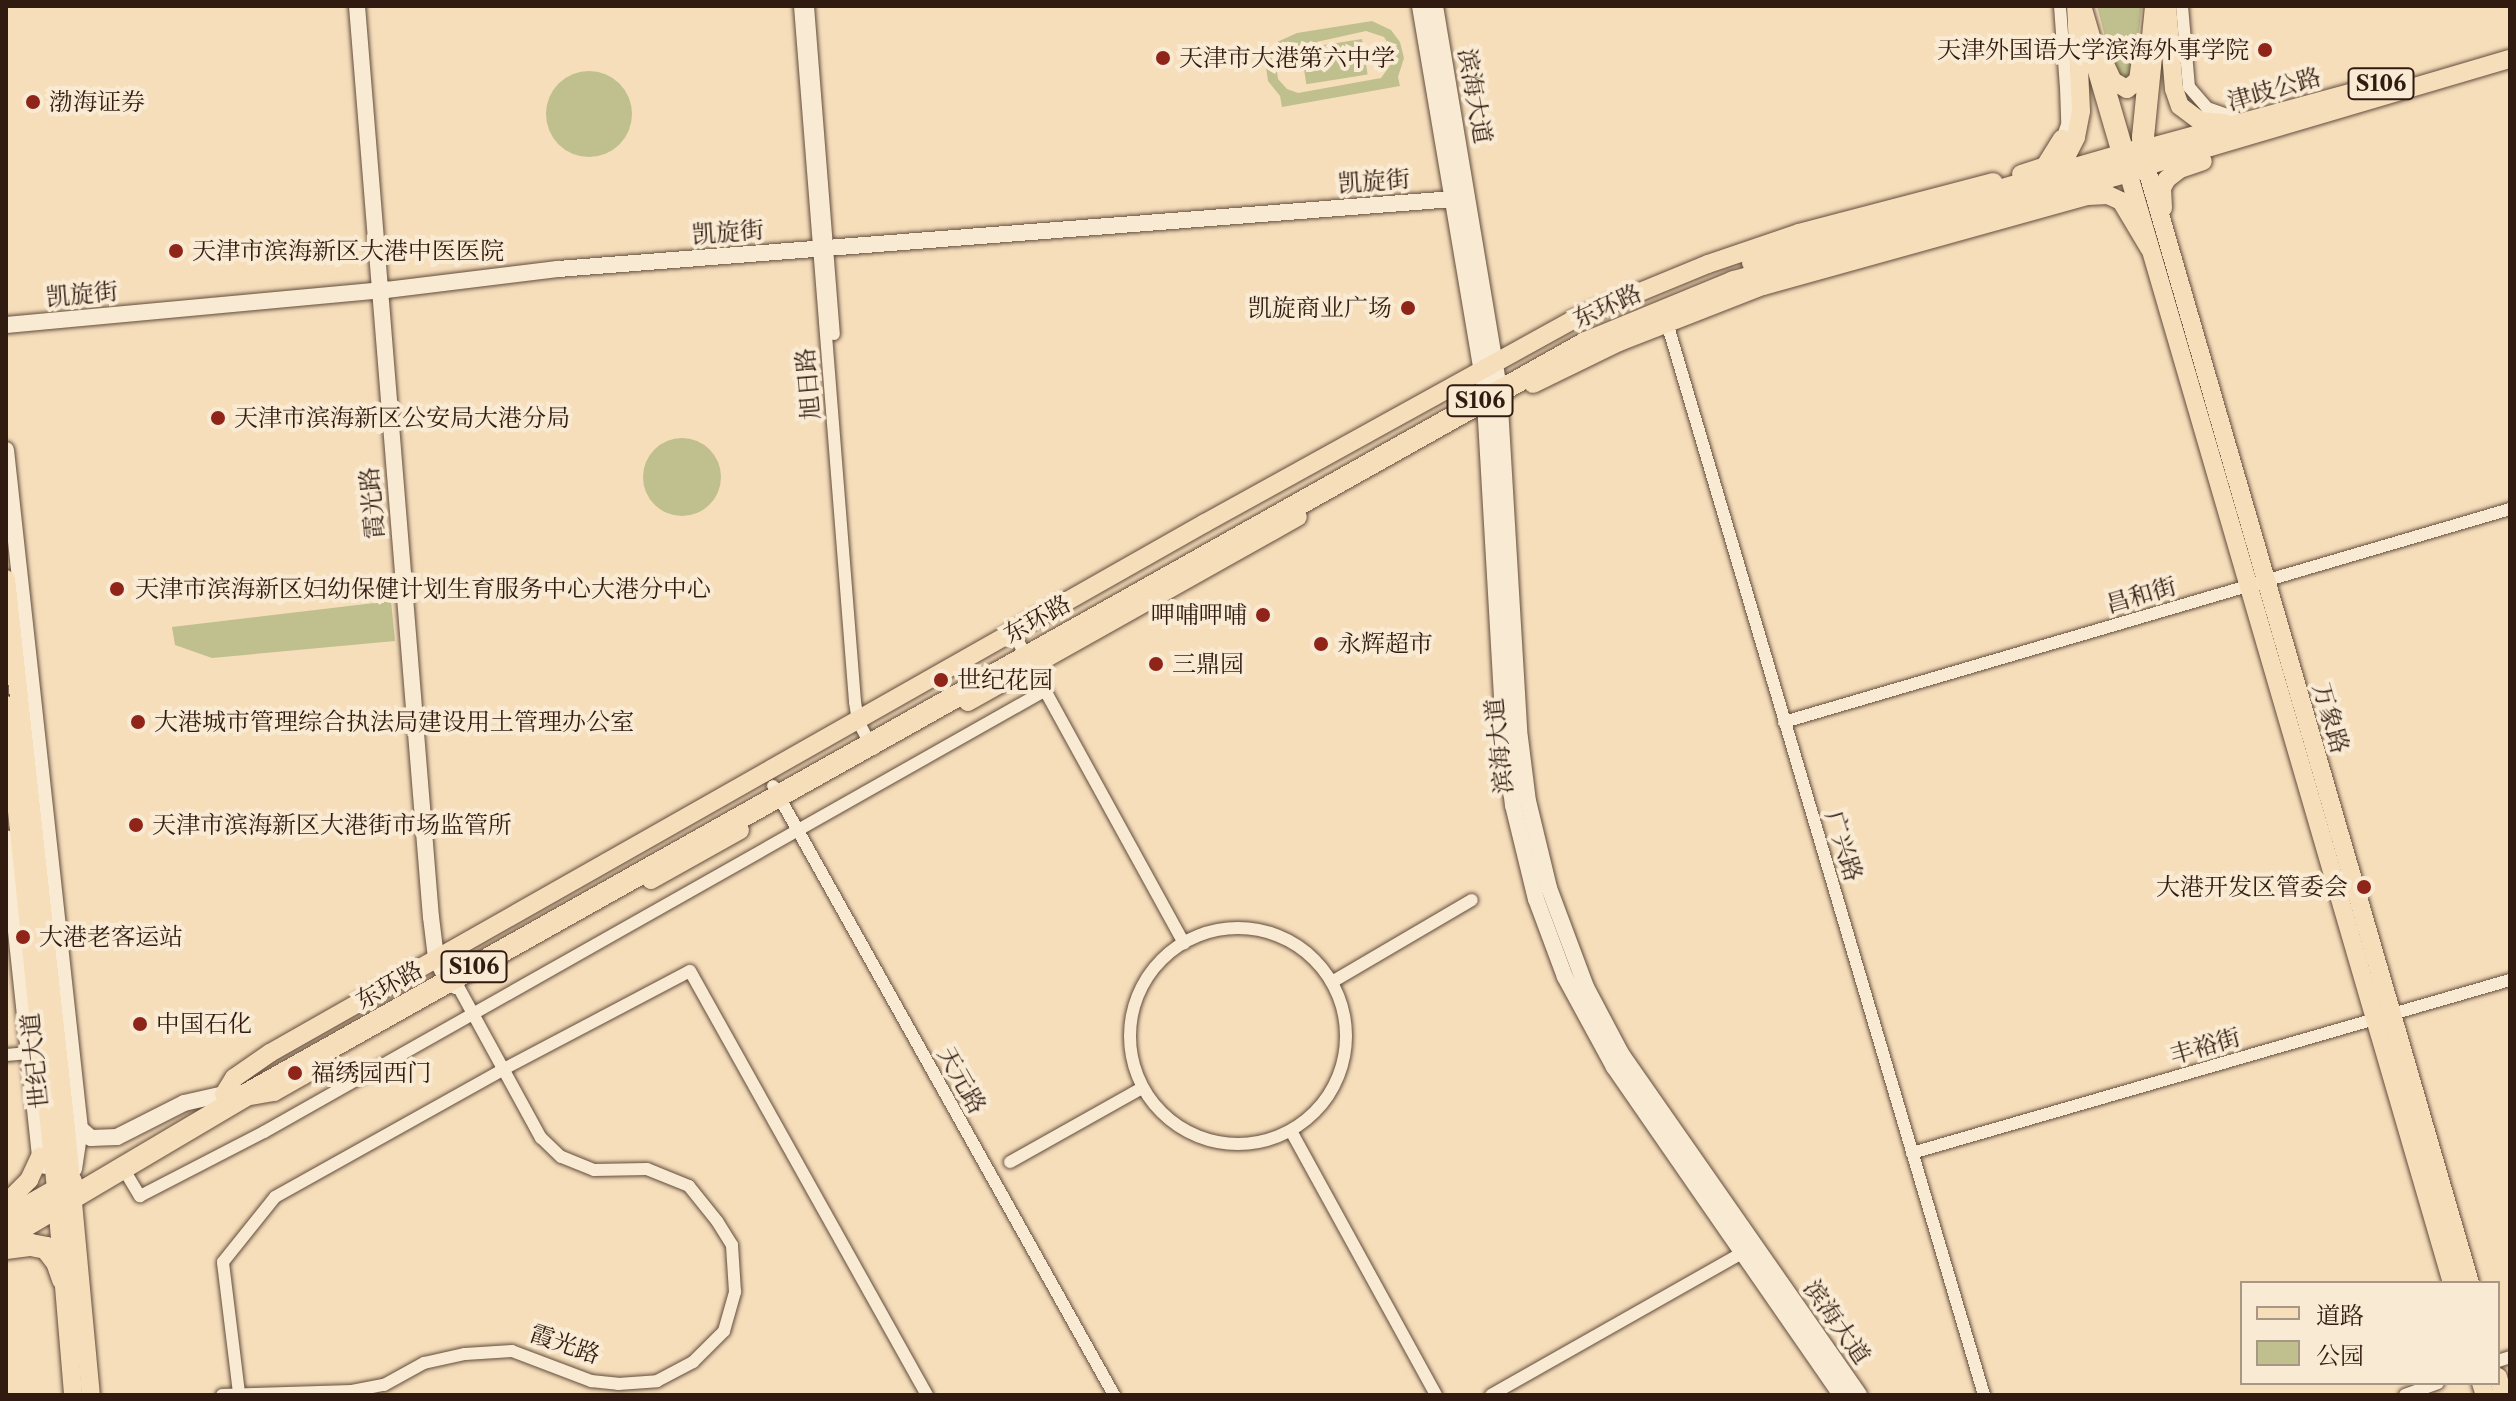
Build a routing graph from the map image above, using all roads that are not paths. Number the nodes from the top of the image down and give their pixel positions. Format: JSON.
{"nodes":[{"id":1,"x":357,"y":6,"type":"edge"},
{"id":2,"x":363,"y":6,"type":"edge"},
{"id":3,"x":800,"y":6,"type":"edge"},
{"id":4,"x":808,"y":6,"type":"edge"},
{"id":5,"x":1420,"y":6,"type":"edge"},
{"id":6,"x":1435,"y":6,"type":"edge"},
{"id":7,"x":2060,"y":6,"type":"edge"},
{"id":8,"x":2080,"y":6,"type":"edge"},
{"id":9,"x":2148,"y":6,"type":"edge"},
{"id":10,"x":2156,"y":6,"type":"edge"},
{"id":11,"x":2167,"y":6,"type":"edge"},
{"id":12,"x":2182,"y":6,"type":"edge"},
{"id":13,"x":2510,"y":47,"type":"edge"},
{"id":14,"x":2510,"y":59,"type":"edge"},
{"id":15,"x":2253,"y":128,"type":"junction"},
{"id":16,"x":2062,"y":139,"type":"joint"},
{"id":17,"x":2135,"y":160,"type":"junction"},
{"id":18,"x":2049,"y":177,"type":"junction"},
{"id":19,"x":1453,"y":195,"type":"junction"},
{"id":20,"x":823,"y":245,"type":"junction"},
{"id":21,"x":2158,"y":247,"type":"junction"},
{"id":22,"x":382,"y":286,"type":"junction"},
{"id":23,"x":6,"y":316,"type":"edge"},
{"id":24,"x":1665,"y":316,"type":"junction"},
{"id":25,"x":6,"y":325,"type":"edge"},
{"id":26,"x":1491,"y":387,"type":"junction"},
{"id":27,"x":6,"y":450,"type":"edge"},
{"id":28,"x":2510,"y":509,"type":"edge"},
{"id":29,"x":6,"y":579,"type":"edge"},
{"id":30,"x":2258,"y":584,"type":"junction"},
{"id":31,"x":1022,"y":651,"type":"junction"},
{"id":32,"x":1044,"y":691,"type":"junction"},
{"id":33,"x":6,"y":705,"type":"edge"},
{"id":34,"x":1784,"y":722,"type":"junction"},
{"id":35,"x":871,"y":736,"type":"junction"},
{"id":36,"x":777,"y":796,"type":"junction"},
{"id":37,"x":796,"y":831,"type":"junction"},
{"id":38,"x":6,"y":838,"type":"edge"},
{"id":39,"x":1472,"y":900,"type":"dead end"},
{"id":40,"x":1184,"y":943,"type":"junction"},
{"id":41,"x":447,"y":971,"type":"junction"},
{"id":42,"x":2510,"y":980,"type":"edge"},
{"id":43,"x":1332,"y":982,"type":"junction"},
{"id":44,"x":473,"y":1014,"type":"junction"},
{"id":45,"x":2384,"y":1018,"type":"junction"},
{"id":46,"x":39,"y":1029,"type":"junction"},
{"id":47,"x":29,"y":1053,"type":"junction"},
{"id":48,"x":6,"y":1055,"type":"edge"},
{"id":49,"x":43,"y":1070,"type":"junction"},
{"id":50,"x":502,"y":1070,"type":"junction"},
{"id":51,"x":1142,"y":1088,"type":"junction"},
{"id":52,"x":234,"y":1095,"type":"junction"},
{"id":53,"x":63,"y":1098,"type":"junction"},
{"id":54,"x":80,"y":1129,"type":"junction"},
{"id":55,"x":1291,"y":1131,"type":"junction"},
{"id":56,"x":1912,"y":1153,"type":"junction"},
{"id":57,"x":40,"y":1156,"type":"junction"},
{"id":58,"x":1010,"y":1162,"type":"dead end"},
{"id":59,"x":123,"y":1168,"type":"junction"},
{"id":60,"x":65,"y":1195,"type":"junction"},
{"id":61,"x":9,"y":1207,"type":"edge"},
{"id":62,"x":6,"y":1237,"type":"edge"},
{"id":63,"x":6,"y":1248,"type":"edge"},
{"id":64,"x":1749,"y":1250,"type":"junction"},
{"id":65,"x":63,"y":1279,"type":"junction"},
{"id":66,"x":2451,"y":1281,"type":"edge"},
{"id":67,"x":2469,"y":1281,"type":"edge"},
{"id":68,"x":2432,"y":1385,"type":"edge"},
{"id":69,"x":239,"y":1393,"type":"edge"},
{"id":70,"x":73,"y":1395,"type":"edge"},
{"id":71,"x":91,"y":1395,"type":"edge"},
{"id":72,"x":222,"y":1395,"type":"edge"},
{"id":73,"x":927,"y":1395,"type":"edge"},
{"id":74,"x":1114,"y":1395,"type":"edge"},
{"id":75,"x":1436,"y":1395,"type":"edge"},
{"id":76,"x":1491,"y":1395,"type":"edge"},
{"id":77,"x":1841,"y":1395,"type":"edge"},
{"id":78,"x":1859,"y":1395,"type":"edge"},
{"id":79,"x":1984,"y":1395,"type":"edge"},
{"id":80,"x":2405,"y":1395,"type":"edge"}],
"edges":[{"from":1,"to":22,"type":"main road","name":"霞光路"},
{"from":2,"to":22,"type":"main road","name":"霞光路"},
{"from":3,"to":20,"type":"street","name":"旭日路"},
{"from":4,"to":20,"type":"street","name":"旭日路"},
{"from":5,"to":19,"type":"main road","name":"滨海大道"},
{"from":6,"to":26,"type":"main road","name":"滨海大道"},
{"from":7,"to":16,"type":"street"},
{"from":8,"to":9,"type":"main road"},
{"from":8,"to":17,"type":"highway"},
{"from":8,"to":18,"type":"main road"},
{"from":10,"to":17,"type":"highway"},
{"from":11,"to":15,"type":"main road"},
{"from":12,"to":15,"type":"street"},
{"from":13,"to":15,"type":"main road","name":"津歧公路","number":"S106"},
{"from":14,"to":15,"type":"main road","name":"津歧公路","number":"S106"},
{"from":15,"to":17,"type":"main road","name":"津歧公路","number":"S106"},
{"from":15,"to":21,"type":"main road"},
{"from":16,"to":26,"type":"main road"},
{"from":17,"to":18,"type":"highway","name":"东环路","number":"S106"},
{"from":17,"to":21,"type":"main road","name":"万象路"},
{"from":17,"to":24,"type":"highway","name":"东环路","number":"S106"},
{"from":18,"to":26,"type":"highway","name":"东环路","number":"S106"},
{"from":19,"to":20,"type":"main road","name":"凯旋街"},
{"from":19,"to":26,"type":"main road","name":"滨海大道"},
{"from":20,"to":22,"type":"main road","name":"凯旋街"},
{"from":20,"to":35,"type":"street","name":"旭日路"},
{"from":21,"to":24,"type":"main road"},
{"from":21,"to":30,"type":"main road","name":"万象路"},
{"from":22,"to":23,"type":"main road","name":"凯旋街"},
{"from":22,"to":25,"type":"main road","name":"凯旋街"},
{"from":22,"to":41,"type":"main road","name":"霞光路"},
{"from":24,"to":26,"type":"highway","name":"东环路","number":"S106"},
{"from":24,"to":34,"type":"street","name":"广兴路"},
{"from":26,"to":31,"type":"highway","name":"东环路","number":"S106"},
{"from":26,"to":64,"type":"main road","name":"滨海大道"},
{"from":27,"to":54,"type":"main road"},
{"from":28,"to":30,"type":"street","name":"昌和街"},
{"from":29,"to":53,"type":"main road","name":"世纪大道"},
{"from":30,"to":34,"type":"street","name":"昌和街"},
{"from":30,"to":45,"type":"main road","name":"万象路"},
{"from":31,"to":32,"type":"street"},
{"from":31,"to":35,"type":"highway","name":"东环路","number":"S106"},
{"from":32,"to":37,"type":"street"},
{"from":32,"to":40,"type":"street"},
{"from":33,"to":46,"type":"main road","name":"世纪大道"},
{"from":34,"to":56,"type":"street","name":"广兴路"},
{"from":35,"to":36,"type":"highway","name":"东环路","number":"S106"},
{"from":35,"to":41,"type":"main road"},
{"from":36,"to":37,"type":"street","name":"天元路"},
{"from":36,"to":41,"type":"highway","name":"东环路","number":"S106"},
{"from":37,"to":44,"type":"street"},
{"from":37,"to":74,"type":"street","name":"天元路"},
{"from":38,"to":47,"type":"main road"},
{"from":39,"to":43,"type":"street"},
{"from":40,"to":43,"type":"street"},
{"from":40,"to":51,"type":"street"},
{"from":41,"to":44,"type":"street","name":"霞光路"},
{"from":41,"to":52,"type":"highway","name":"东环路","number":"S106"},
{"from":42,"to":45,"type":"street","name":"丰裕街"},
{"from":43,"to":55,"type":"street"},
{"from":44,"to":50,"type":"street","name":"霞光路"},
{"from":44,"to":59,"type":"street"},
{"from":45,"to":56,"type":"street","name":"丰裕街"},
{"from":45,"to":66,"type":"main road","name":"万象路"},
{"from":45,"to":67,"type":"main road","name":"万象路"},
{"from":46,"to":47,"type":"main road"},
{"from":46,"to":49,"type":"main road","name":"世纪大道"},
{"from":47,"to":48,"type":"street"},
{"from":47,"to":49,"type":"street"},
{"from":47,"to":57,"type":"main road"},
{"from":49,"to":60,"type":"main road","name":"世纪大道"},
{"from":50,"to":69,"type":"street"},
{"from":50,"to":69,"type":"street","name":"霞光路"},
{"from":50,"to":73,"type":"street"},
{"from":51,"to":55,"type":"street"},
{"from":51,"to":58,"type":"street"},
{"from":52,"to":54,"type":"main road"},
{"from":52,"to":59,"type":"highway","name":"东环路","number":"S106"},
{"from":52,"to":60,"type":"highway","name":"东环路","number":"S106"},
{"from":53,"to":54,"type":"main road"},
{"from":53,"to":60,"type":"main road","name":"世纪大道"},
{"from":54,"to":60,"type":"main road"},
{"from":55,"to":75,"type":"street"},
{"from":56,"to":79,"type":"street","name":"广兴路"},
{"from":57,"to":60,"type":"main road"},
{"from":57,"to":61,"type":"main road"},
{"from":59,"to":60,"type":"highway","name":"东环路","number":"S106"},
{"from":60,"to":61,"type":"highway","name":"东环路","number":"S106"},
{"from":60,"to":62,"type":"highway","name":"东环路","number":"S106"},
{"from":60,"to":65,"type":"main road","name":"世纪大道"},
{"from":60,"to":71,"type":"main road","name":"世纪大道"},
{"from":63,"to":65,"type":"highway"},
{"from":64,"to":76,"type":"street"},
{"from":64,"to":77,"type":"main road","name":"滨海大道"},
{"from":64,"to":78,"type":"main road","name":"滨海大道"},
{"from":65,"to":70,"type":"main road","name":"世纪大道"},
{"from":68,"to":80,"type":"street"},
{"from":69,"to":72,"type":"street","name":"霞光路"}]}
